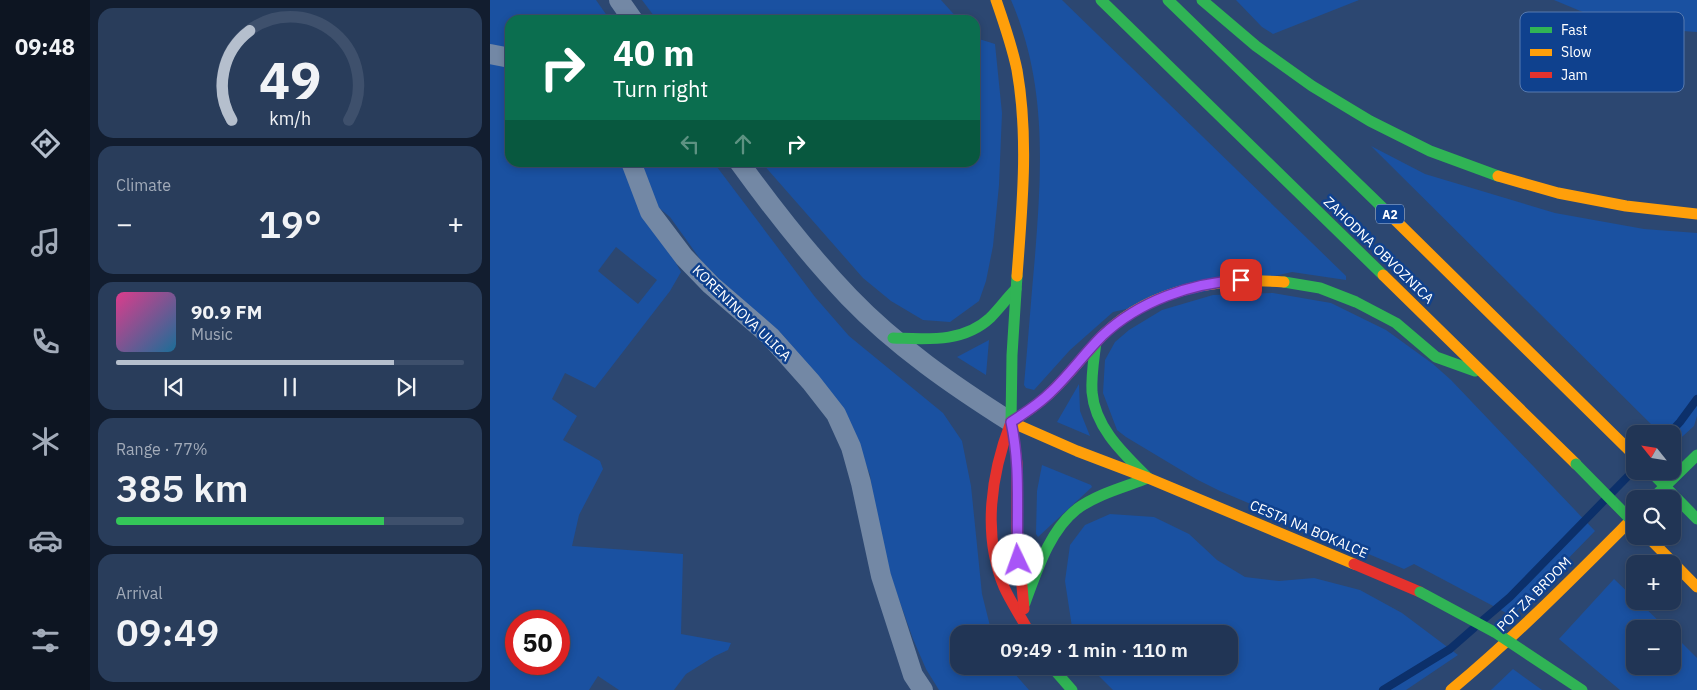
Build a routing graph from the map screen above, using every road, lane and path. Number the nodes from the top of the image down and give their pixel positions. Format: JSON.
{"nodes":[{"id":1,"x":619,"y":0,"type":"edge"},
{"id":2,"x":996,"y":0,"type":"edge"},
{"id":3,"x":1101,"y":0,"type":"edge"},
{"id":4,"x":1168,"y":0,"type":"edge"},
{"id":5,"x":1202,"y":0,"type":"edge"},
{"id":6,"x":630,"y":15,"type":"edge"},
{"id":7,"x":490,"y":54,"type":"edge"},
{"id":8,"x":505,"y":57,"type":"edge"},
{"id":9,"x":633,"y":167,"type":"edge"},
{"id":10,"x":743,"y":167,"type":"edge"},
{"id":11,"x":1697,"y":214,"type":"edge"},
{"id":12,"x":1016,"y":288,"type":"junction"},
{"id":13,"x":893,"y":338,"type":"junction"},
{"id":14,"x":1096,"y":342,"type":"junction"},
{"id":15,"x":1483,"y":374,"type":"junction"},
{"id":16,"x":1011,"y":422,"type":"junction"},
{"id":17,"x":1626,"y":447,"type":"edge"},
{"id":18,"x":1697,"y":454,"type":"edge"},
{"id":19,"x":1148,"y":478,"type":"junction"},
{"id":20,"x":1659,"y":480,"type":"edge"},
{"id":21,"x":1661,"y":490,"type":"edge"},
{"id":22,"x":1626,"y":515,"type":"edge"},
{"id":23,"x":1697,"y":519,"type":"edge"},
{"id":24,"x":1626,"y":525,"type":"edge"},
{"id":25,"x":1656,"y":545,"type":"edge"},
{"id":26,"x":1697,"y":587,"type":"edge"},
{"id":27,"x":1024,"y":607,"type":"junction"},
{"id":28,"x":1026,"y":625,"type":"edge"},
{"id":29,"x":1027,"y":625,"type":"edge"},
{"id":30,"x":1059,"y":675,"type":"edge"},
{"id":31,"x":923,"y":690,"type":"edge"},
{"id":32,"x":1072,"y":690,"type":"edge"},
{"id":33,"x":1451,"y":690,"type":"edge"},
{"id":34,"x":1582,"y":690,"type":"edge"}],
"edges":[{"from":1,"to":6,"type":"street"},
{"from":2,"to":12,"type":"main road"},
{"from":3,"to":15,"type":"main road","name":"ZAHODNA OBVOZNICA"},
{"from":4,"to":17,"type":"main road","number":"A2"},
{"from":5,"to":11,"type":"main road"},
{"from":7,"to":8,"type":"street"},
{"from":9,"to":31,"type":"street","name":"KORENINOVA ULICA"},
{"from":10,"to":13,"type":"street"},
{"from":12,"to":13,"type":"main road"},
{"from":12,"to":16,"type":"main road"},
{"from":13,"to":16,"type":"street"},
{"from":14,"to":15,"type":"main road"},
{"from":14,"to":16,"type":"main road"},
{"from":14,"to":19,"type":"main road"},
{"from":15,"to":22,"type":"main road","name":"ZAHODNA OBVOZNICA","bridge":true},
{"from":16,"to":19,"type":"main road","name":"CESTA NA BOKALCE"},
{"from":16,"to":27,"type":"main road"},
{"from":16,"to":28,"type":"main road"},
{"from":18,"to":21,"type":"main road"},
{"from":19,"to":27,"type":"main road"},
{"from":19,"to":34,"type":"main road","name":"CESTA NA BOKALCE","bridge":true},
{"from":20,"to":23,"type":"main road","bridge":true},
{"from":24,"to":33,"type":"main road","name":"POT ZA BRDOM"},
{"from":25,"to":26,"type":"main road"},
{"from":27,"to":29,"type":"main road"},
{"from":30,"to":32,"type":"main road"}]}
